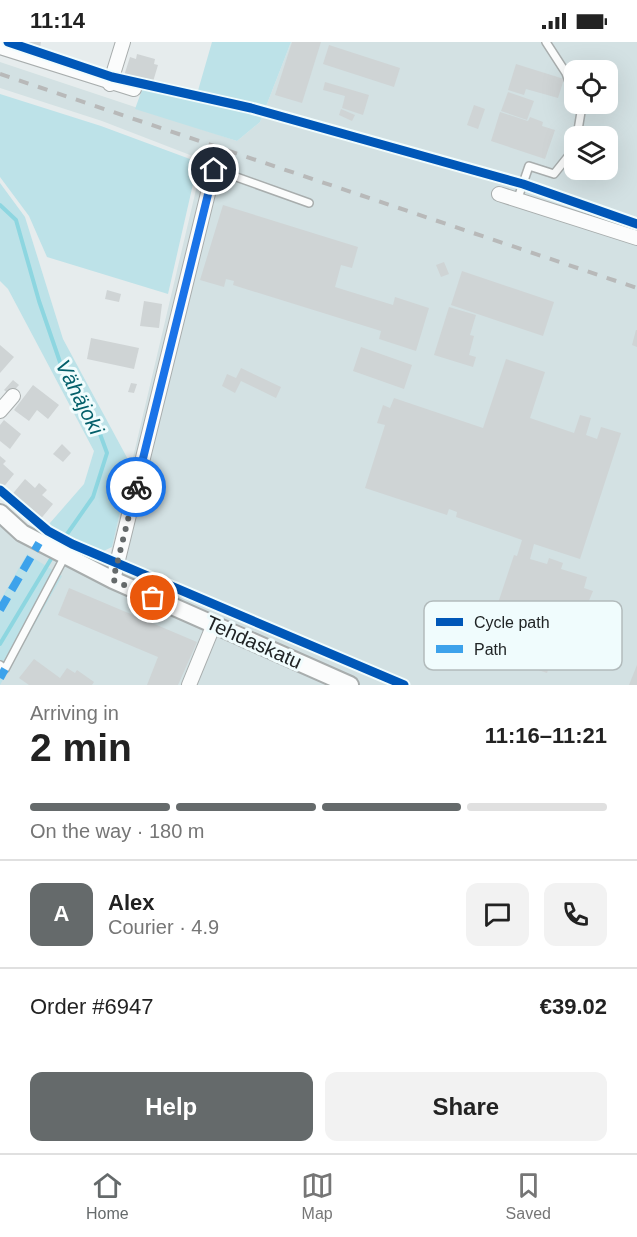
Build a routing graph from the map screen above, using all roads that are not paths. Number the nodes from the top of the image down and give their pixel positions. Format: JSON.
{"nodes":[{"id":1,"x":123,"y":42,"type":"edge"},
{"id":2,"x":546,"y":42,"type":"edge"},
{"id":3,"x":0,"y":46,"type":"edge"},
{"id":4,"x":564,"y":70,"type":"edge"},
{"id":5,"x":110,"y":84,"type":"junction"},
{"id":6,"x":135,"y":89,"type":"dead end"},
{"id":7,"x":564,"y":162,"type":"edge"},
{"id":8,"x":214,"y":170,"type":"joint"},
{"id":9,"x":498,"y":194,"type":"dead end"},
{"id":10,"x":518,"y":198,"type":"junction"},
{"id":11,"x":309,"y":203,"type":"dead end"},
{"id":12,"x":637,"y":238,"type":"edge"},
{"id":13,"x":13,"y":396,"type":"dead end"},
{"id":14,"x":0,"y":411,"type":"edge"},
{"id":15,"x":0,"y":513,"type":"edge"},
{"id":16,"x":65,"y":556,"type":"junction"},
{"id":17,"x":113,"y":580,"type":"junction"},
{"id":18,"x":214,"y":624,"type":"junction"},
{"id":19,"x":0,"y":665,"type":"edge"},
{"id":20,"x":189,"y":685,"type":"edge"},
{"id":21,"x":350,"y":685,"type":"edge"}],
"edges":[{"from":1,"to":5,"type":"street"},
{"from":2,"to":4,"type":"lane"},
{"from":3,"to":5,"type":"street"},
{"from":5,"to":6,"type":"street"},
{"from":7,"to":10,"type":"lane"},
{"from":8,"to":11,"type":"lane"},
{"from":8,"to":17,"type":"street"},
{"from":9,"to":10,"type":"street"},
{"from":10,"to":12,"type":"street"},
{"from":13,"to":14,"type":"street"},
{"from":15,"to":16,"type":"street","name":"Tehdaskatu"},
{"from":16,"to":17,"type":"street","name":"Tehdaskatu"},
{"from":16,"to":19,"type":"lane"},
{"from":17,"to":18,"type":"street","name":"Tehdaskatu"},
{"from":18,"to":20,"type":"street"},
{"from":18,"to":21,"type":"street","name":"Tehdaskatu"}]}
